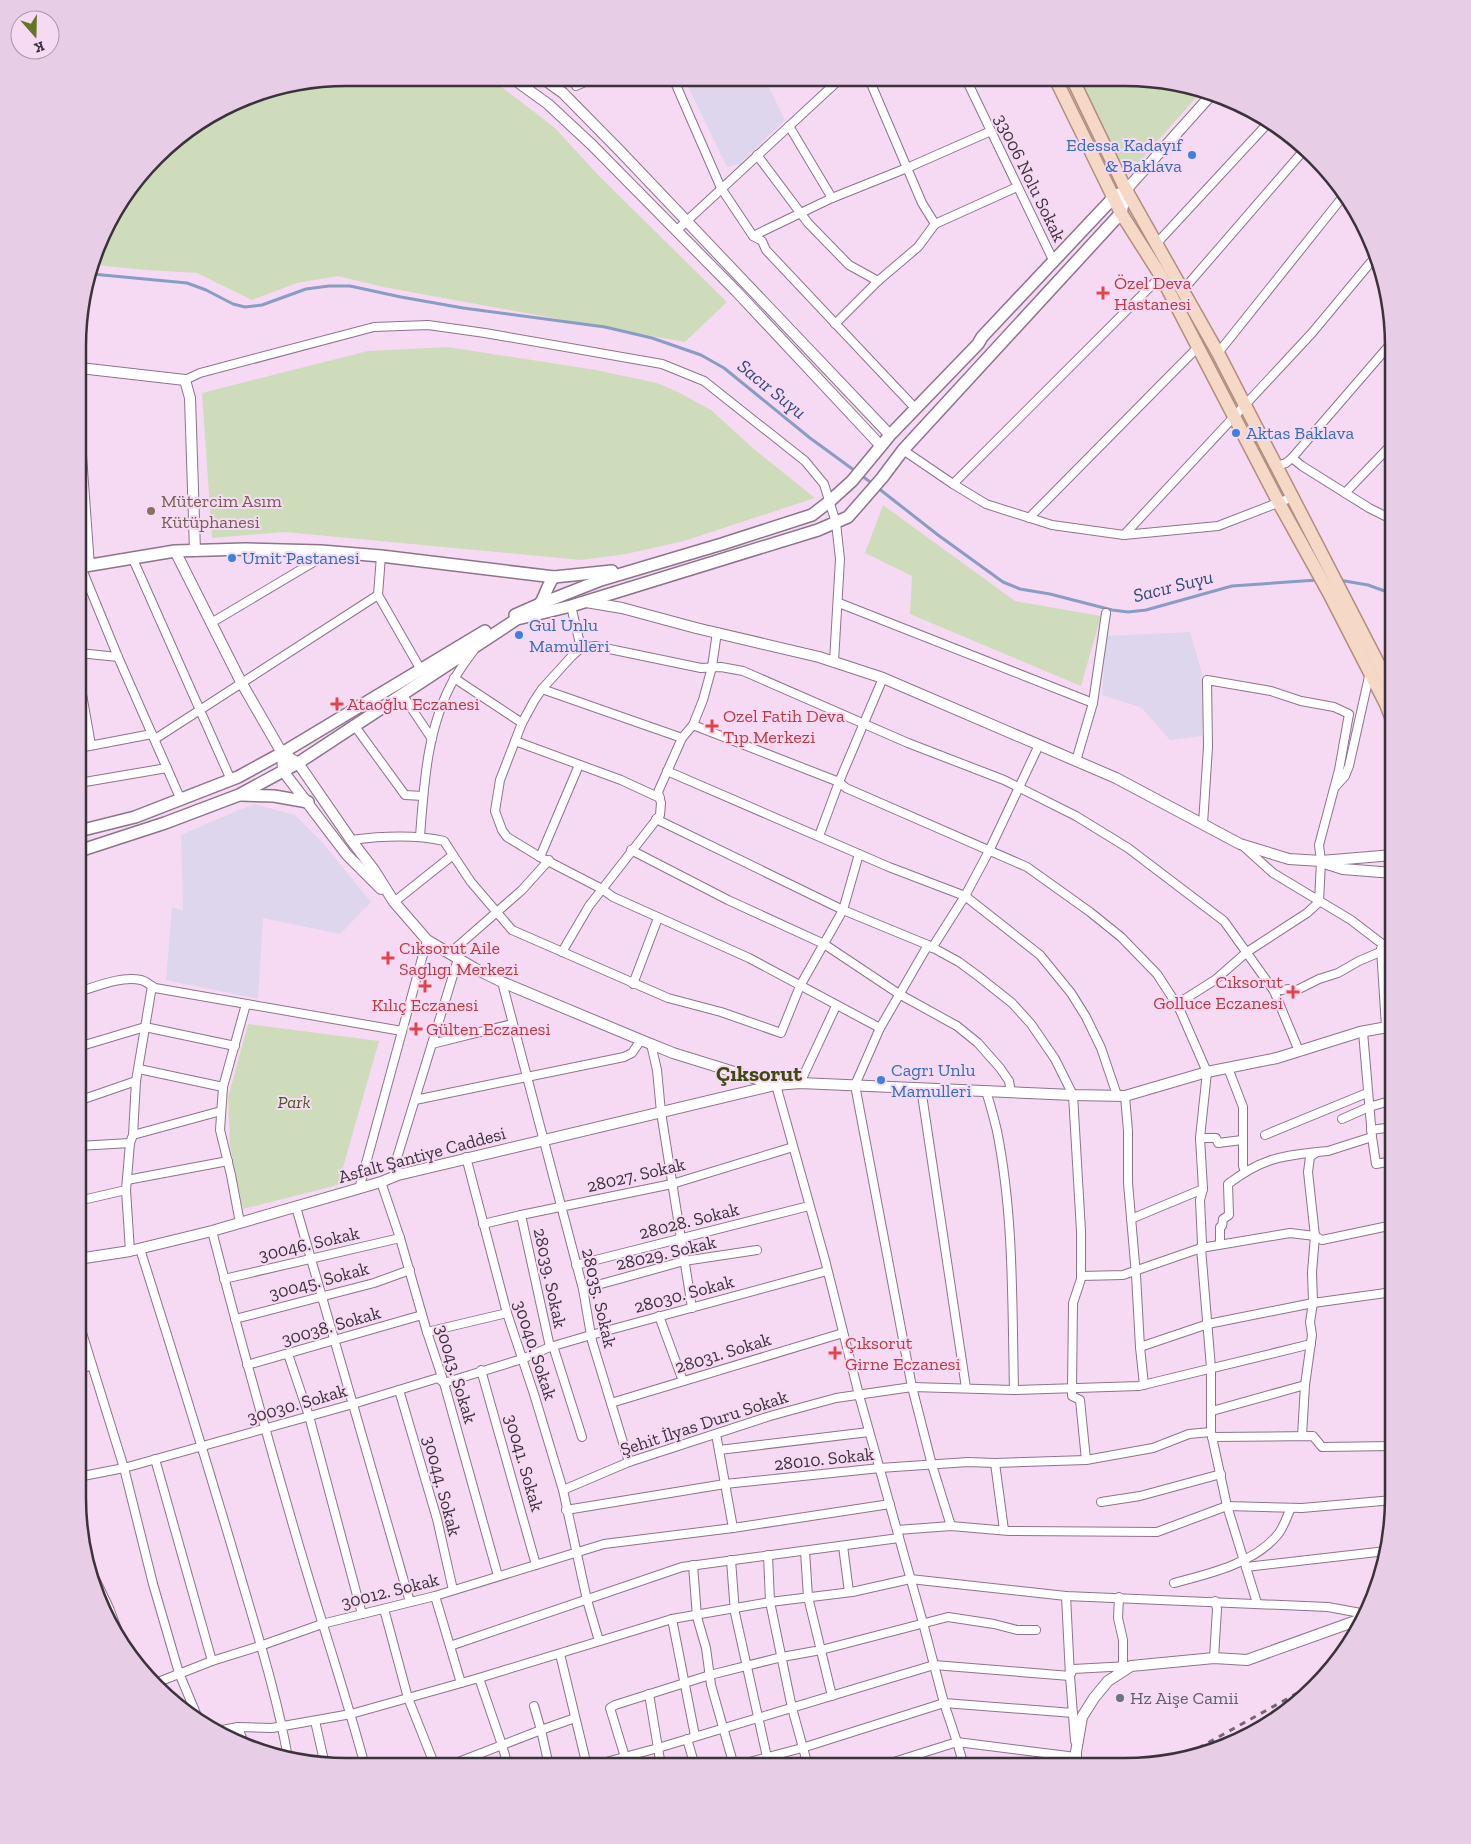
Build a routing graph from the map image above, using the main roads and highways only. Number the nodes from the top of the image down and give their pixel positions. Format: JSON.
{"nodes":[{"id":1,"x":1059,"y":86,"type":"edge"},
{"id":2,"x":1076,"y":86,"type":"edge"},
{"id":3,"x":1126,"y":190,"type":"junction"},
{"id":4,"x":1114,"y":196,"type":"junction"},
{"id":5,"x":1121,"y":213,"type":"junction"},
{"id":6,"x":659,"y":563,"type":"junction"},
{"id":7,"x":86,"y":565,"type":"edge"},
{"id":8,"x":554,"y":577,"type":"junction"},
{"id":9,"x":540,"y":604,"type":"junction"},
{"id":10,"x":1385,"y":676,"type":"edge"},
{"id":11,"x":1385,"y":705,"type":"edge"},
{"id":12,"x":239,"y":795,"type":"junction"},
{"id":13,"x":308,"y":802,"type":"road end"},
{"id":14,"x":86,"y":829,"type":"edge"},
{"id":15,"x":86,"y":849,"type":"edge"}],
"edges":[{"from":1,"to":4,"type":"main road"},
{"from":2,"to":3,"type":"main road"},
{"from":3,"to":4,"type":"main road"},
{"from":3,"to":5,"type":"main road"},
{"from":3,"to":10,"type":"main road"},
{"from":4,"to":5,"type":"main road"},
{"from":4,"to":6,"type":"main road"},
{"from":5,"to":11,"type":"main road"},
{"from":5,"to":12,"type":"main road"},
{"from":6,"to":8,"type":"main road"},
{"from":6,"to":9,"type":"main road"},
{"from":7,"to":8,"type":"main road"},
{"from":8,"to":9,"type":"main road"},
{"from":9,"to":14,"type":"main road"},
{"from":12,"to":13,"type":"main road"},
{"from":12,"to":15,"type":"main road"}]}
